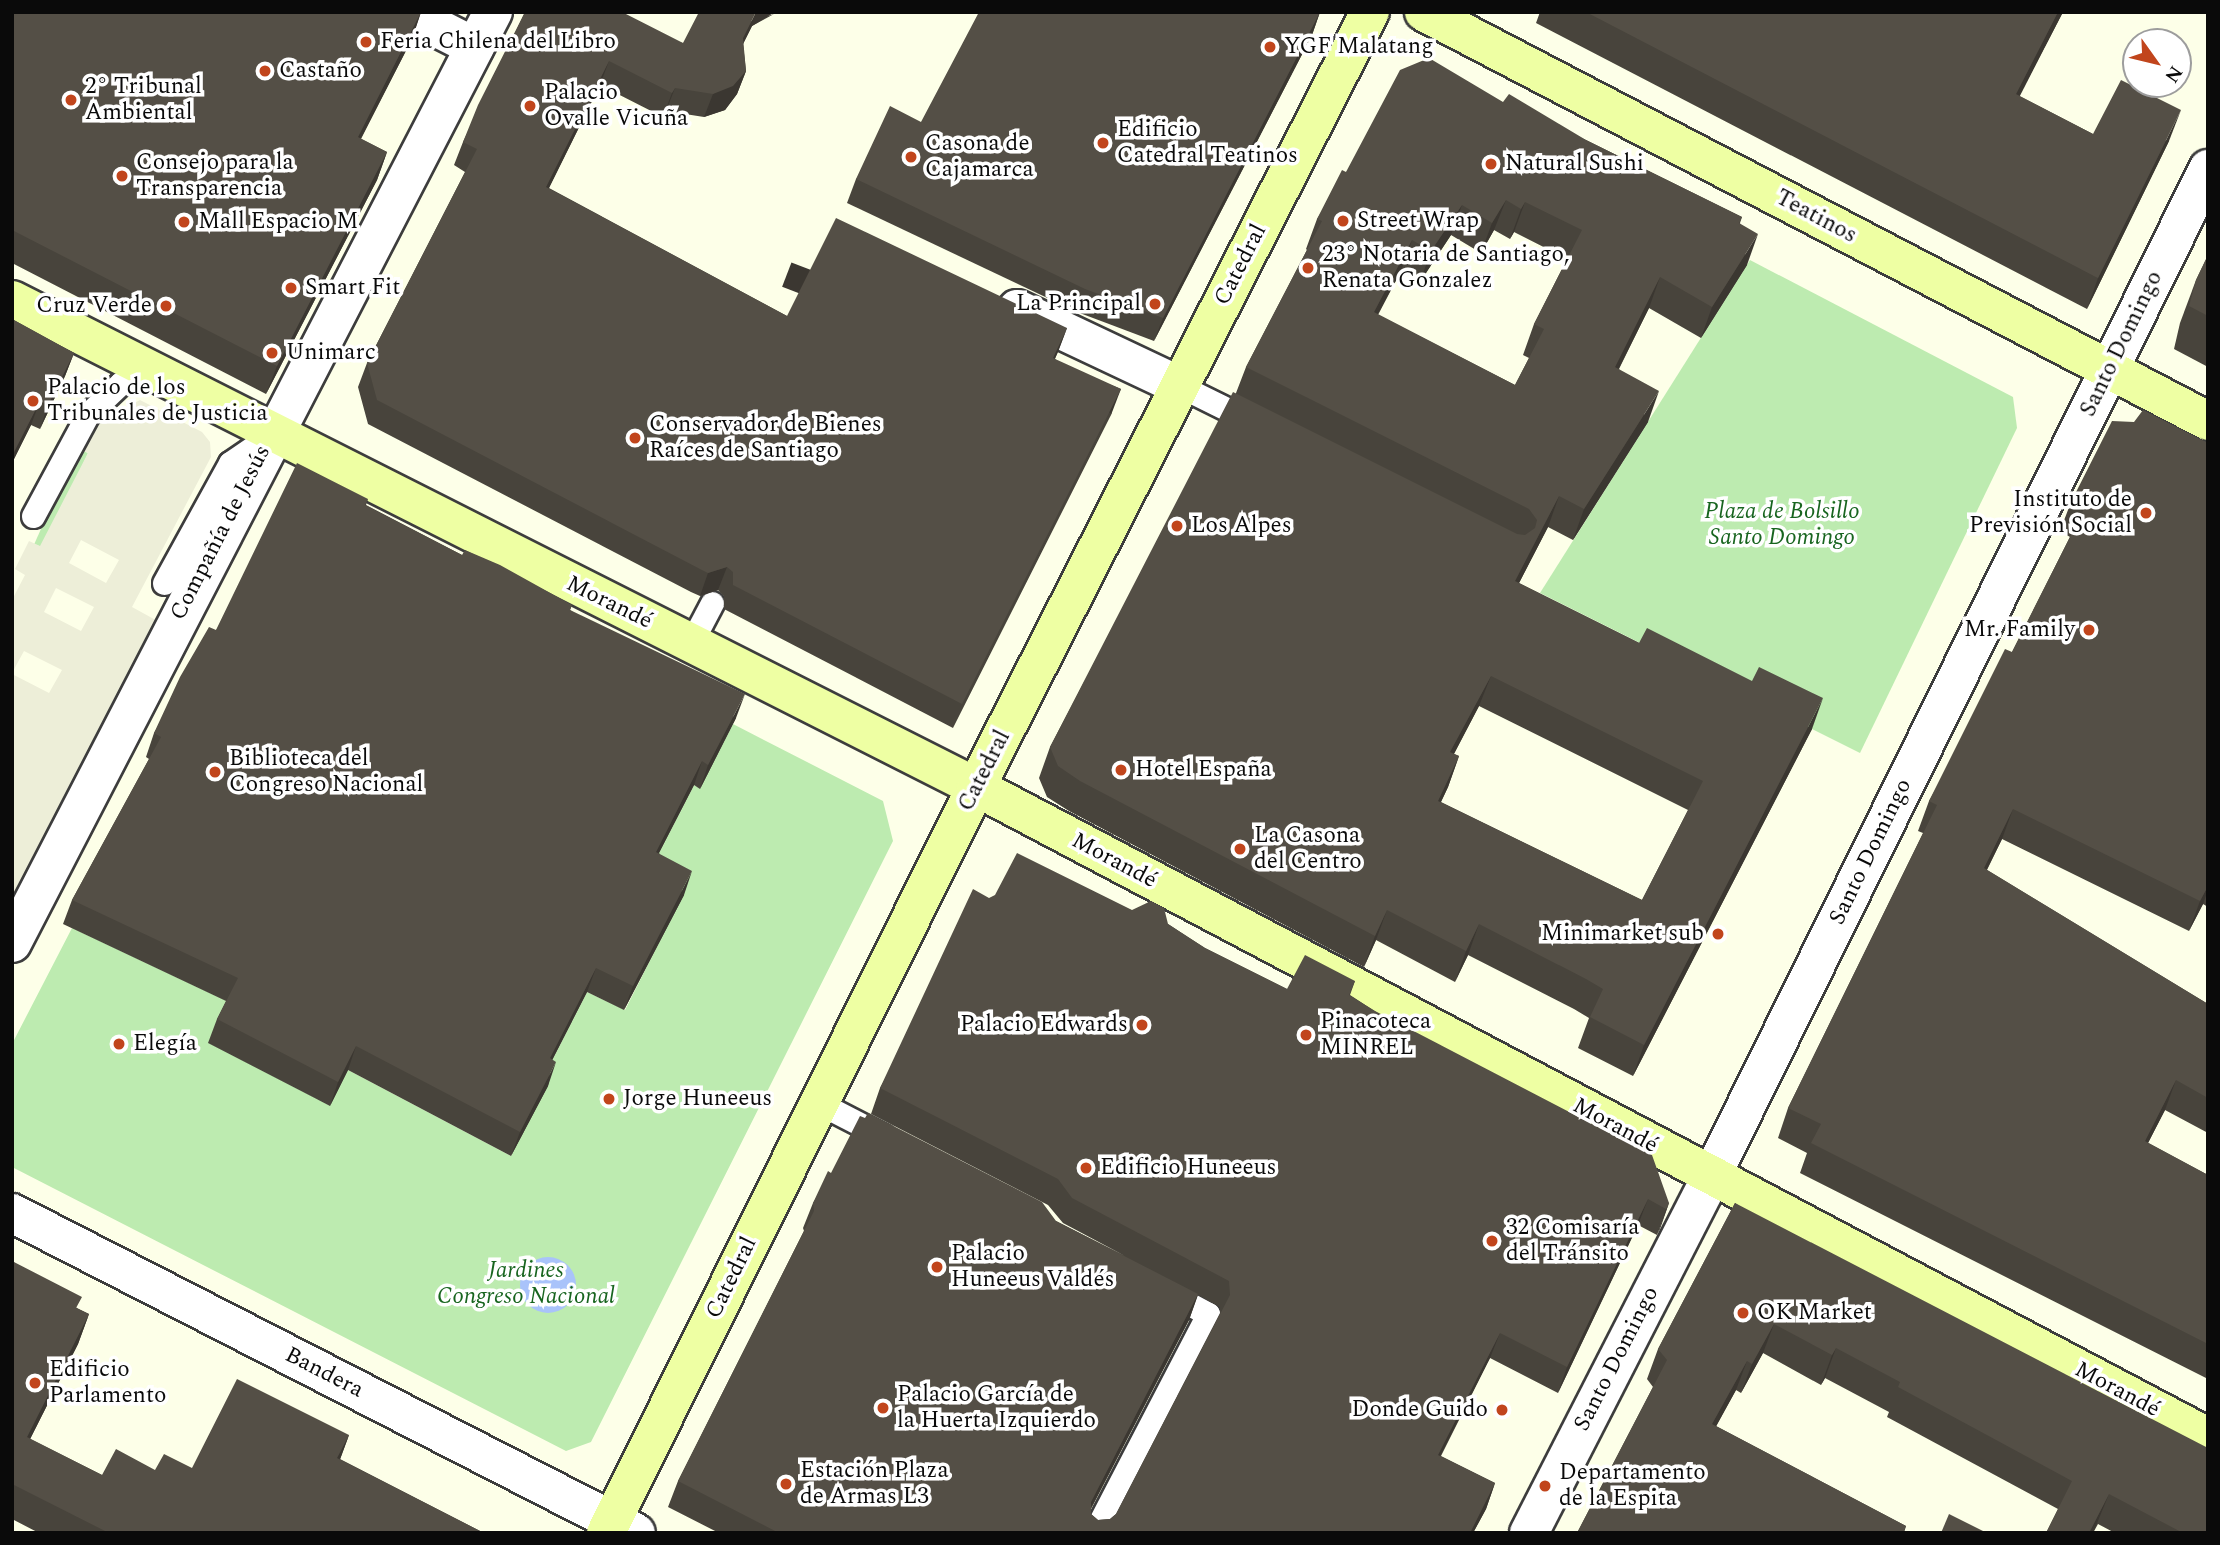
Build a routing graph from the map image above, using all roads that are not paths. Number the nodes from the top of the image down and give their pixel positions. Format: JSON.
{"nodes":[{"id":1,"x":406,"y":12,"type":"edge"},
{"id":2,"x":493,"y":12,"type":"edge"},
{"id":3,"x":1370,"y":12,"type":"edge"},
{"id":4,"x":1424,"y":12,"type":"edge"},
{"id":5,"x":475,"y":47,"type":"junction"},
{"id":6,"x":2208,"y":169,"type":"edge"},
{"id":7,"x":984,"y":293,"type":"edge"},
{"id":8,"x":12,"y":300,"type":"edge"},
{"id":9,"x":145,"y":369,"type":"junction"},
{"id":10,"x":2109,"y":370,"type":"junction"},
{"id":11,"x":1180,"y":386,"type":"junction"},
{"id":12,"x":2208,"y":421,"type":"edge"},
{"id":13,"x":271,"y":435,"type":"junction"},
{"id":14,"x":1278,"y":435,"type":"edge"},
{"id":15,"x":33,"y":516,"type":"dead end"},
{"id":16,"x":164,"y":583,"type":"dead end"},
{"id":17,"x":712,"y":603,"type":"edge"},
{"id":18,"x":691,"y":643,"type":"junction"},
{"id":19,"x":976,"y":788,"type":"junction"},
{"id":20,"x":12,"y":943,"type":"edge"},
{"id":21,"x":819,"y":1103,"type":"junction"},
{"id":22,"x":906,"y":1147,"type":"edge"},
{"id":23,"x":1711,"y":1177,"type":"junction"},
{"id":24,"x":12,"y":1213,"type":"edge"},
{"id":25,"x":1148,"y":1283,"type":"edge"},
{"id":26,"x":2208,"y":1437,"type":"edge"},
{"id":27,"x":618,"y":1529,"type":"edge"},
{"id":28,"x":1094,"y":1533,"type":"edge"},
{"id":29,"x":1528,"y":1533,"type":"edge"}],
"edges":[{"from":1,"to":5,"type":"street"},
{"from":2,"to":5,"type":"street","name":"Compañía de Jesús"},
{"from":3,"to":11,"type":"main road","name":"Catedral"},
{"from":4,"to":10,"type":"main road","name":"Teatinos"},
{"from":5,"to":13,"type":"street","name":"Compañía de Jesús"},
{"from":6,"to":10,"type":"street","name":"Santo Domingo"},
{"from":7,"to":11,"type":"street"},
{"from":8,"to":9,"type":"main road","name":"Morandé"},
{"from":9,"to":13,"type":"main road","name":"Morandé"},
{"from":9,"to":15,"type":"lane"},
{"from":10,"to":12,"type":"main road","name":"Teatinos"},
{"from":10,"to":23,"type":"street","name":"Santo Domingo"},
{"from":11,"to":14,"type":"lane"},
{"from":11,"to":19,"type":"main road","name":"Catedral"},
{"from":13,"to":16,"type":"lane"},
{"from":13,"to":18,"type":"main road","name":"Morandé"},
{"from":13,"to":20,"type":"street","name":"Compañía de Jesús"},
{"from":17,"to":18,"type":"lane"},
{"from":18,"to":19,"type":"main road","name":"Morandé"},
{"from":19,"to":21,"type":"main road","name":"Catedral"},
{"from":19,"to":23,"type":"main road","name":"Morandé"},
{"from":21,"to":22,"type":"lane"},
{"from":21,"to":27,"type":"main road","name":"Catedral"},
{"from":23,"to":26,"type":"main road","name":"Morandé"},
{"from":23,"to":29,"type":"street","name":"Santo Domingo"},
{"from":24,"to":27,"type":"street","name":"Bandera"},
{"from":25,"to":28,"type":"lane"}]}
